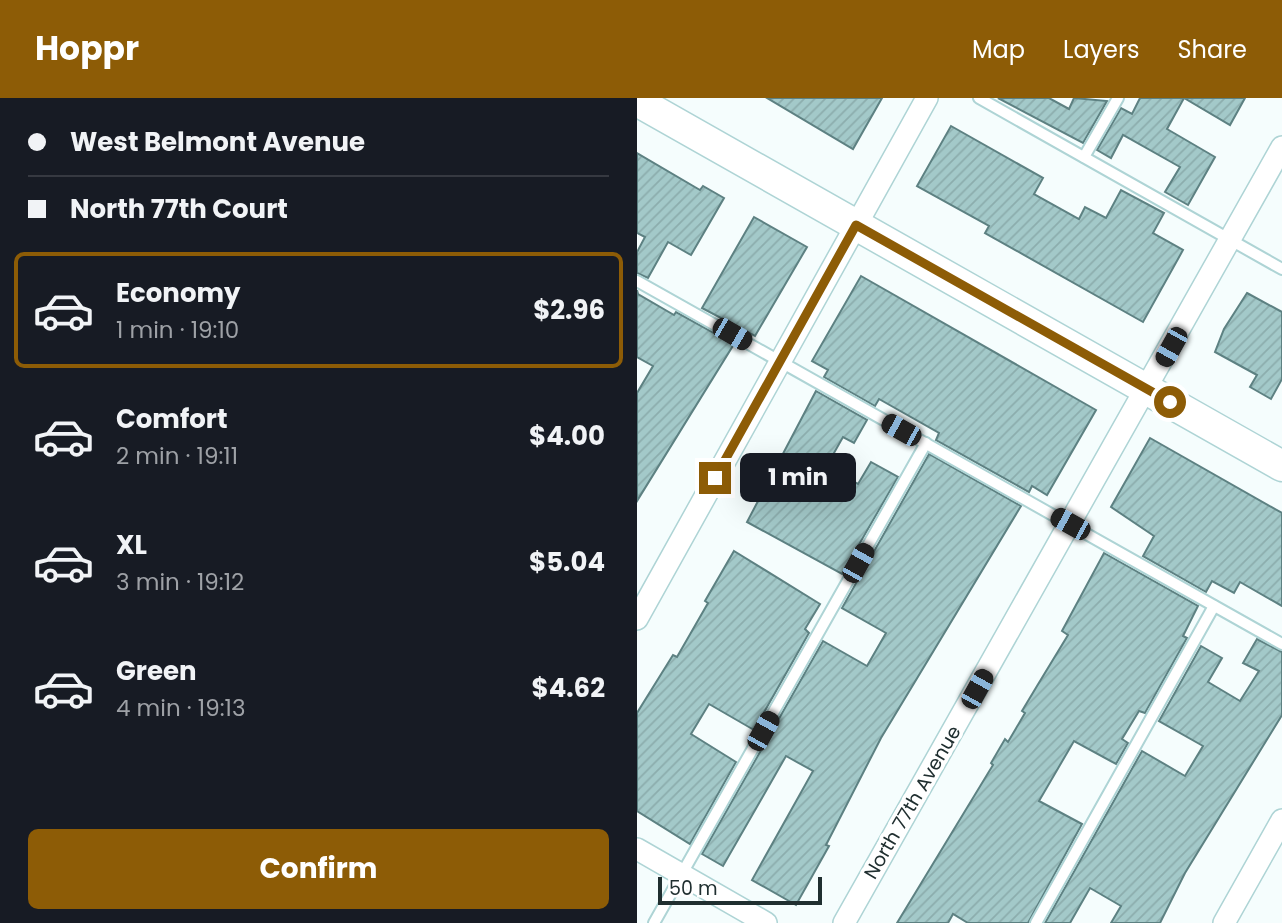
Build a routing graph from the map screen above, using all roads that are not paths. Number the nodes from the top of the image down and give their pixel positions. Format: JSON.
{"nodes":[{"id":1,"x":927,"y":98,"type":"edge"},
{"id":2,"x":979,"y":98,"type":"edge"},
{"id":3,"x":1118,"y":98,"type":"edge"},
{"id":4,"x":637,"y":101,"type":"edge"},
{"id":5,"x":1282,"y":147,"type":"edge"},
{"id":6,"x":1084,"y":157,"type":"junction"},
{"id":7,"x":856,"y":225,"type":"junction"},
{"id":8,"x":1230,"y":240,"type":"junction"},
{"id":9,"x":1282,"y":269,"type":"edge"},
{"id":10,"x":637,"y":281,"type":"edge"},
{"id":11,"x":780,"y":361,"type":"junction"},
{"id":12,"x":1147,"y":390,"type":"junction"},
{"id":13,"x":926,"y":443,"type":"junction"},
{"id":14,"x":1282,"y":466,"type":"edge"},
{"id":15,"x":1070,"y":524,"type":"junction"},
{"id":16,"x":1214,"y":606,"type":"junction"},
{"id":17,"x":637,"y":619,"type":"edge"},
{"id":18,"x":1282,"y":644,"type":"edge"},
{"id":19,"x":1282,"y":820,"type":"edge"},
{"id":20,"x":637,"y":849,"type":"edge"},
{"id":21,"x":682,"y":875,"type":"junction"},
{"id":22,"x":654,"y":923,"type":"edge"},
{"id":23,"x":767,"y":923,"type":"edge"},
{"id":24,"x":844,"y":923,"type":"edge"},
{"id":25,"x":1036,"y":923,"type":"edge"},
{"id":26,"x":1224,"y":923,"type":"edge"}],
"edges":[{"from":1,"to":7,"type":"street"},
{"from":2,"to":6,"type":"lane"},
{"from":3,"to":6,"type":"lane"},
{"from":4,"to":7,"type":"main road"},
{"from":5,"to":8,"type":"street","name":"North 77th Avenue"},
{"from":6,"to":8,"type":"lane"},
{"from":7,"to":11,"type":"street"},
{"from":7,"to":12,"type":"main road"},
{"from":8,"to":9,"type":"lane"},
{"from":8,"to":12,"type":"street","name":"North 77th Avenue"},
{"from":10,"to":11,"type":"lane"},
{"from":11,"to":13,"type":"lane"},
{"from":11,"to":17,"type":"street"},
{"from":12,"to":14,"type":"main road"},
{"from":12,"to":15,"type":"street","name":"North 77th Avenue"},
{"from":13,"to":15,"type":"lane"},
{"from":13,"to":21,"type":"lane"},
{"from":15,"to":16,"type":"lane"},
{"from":15,"to":24,"type":"street","name":"North 77th Avenue"},
{"from":16,"to":18,"type":"lane"},
{"from":16,"to":25,"type":"lane"},
{"from":19,"to":26,"type":"street"},
{"from":20,"to":21,"type":"street"},
{"from":21,"to":22,"type":"lane"},
{"from":21,"to":23,"type":"street"}]}
